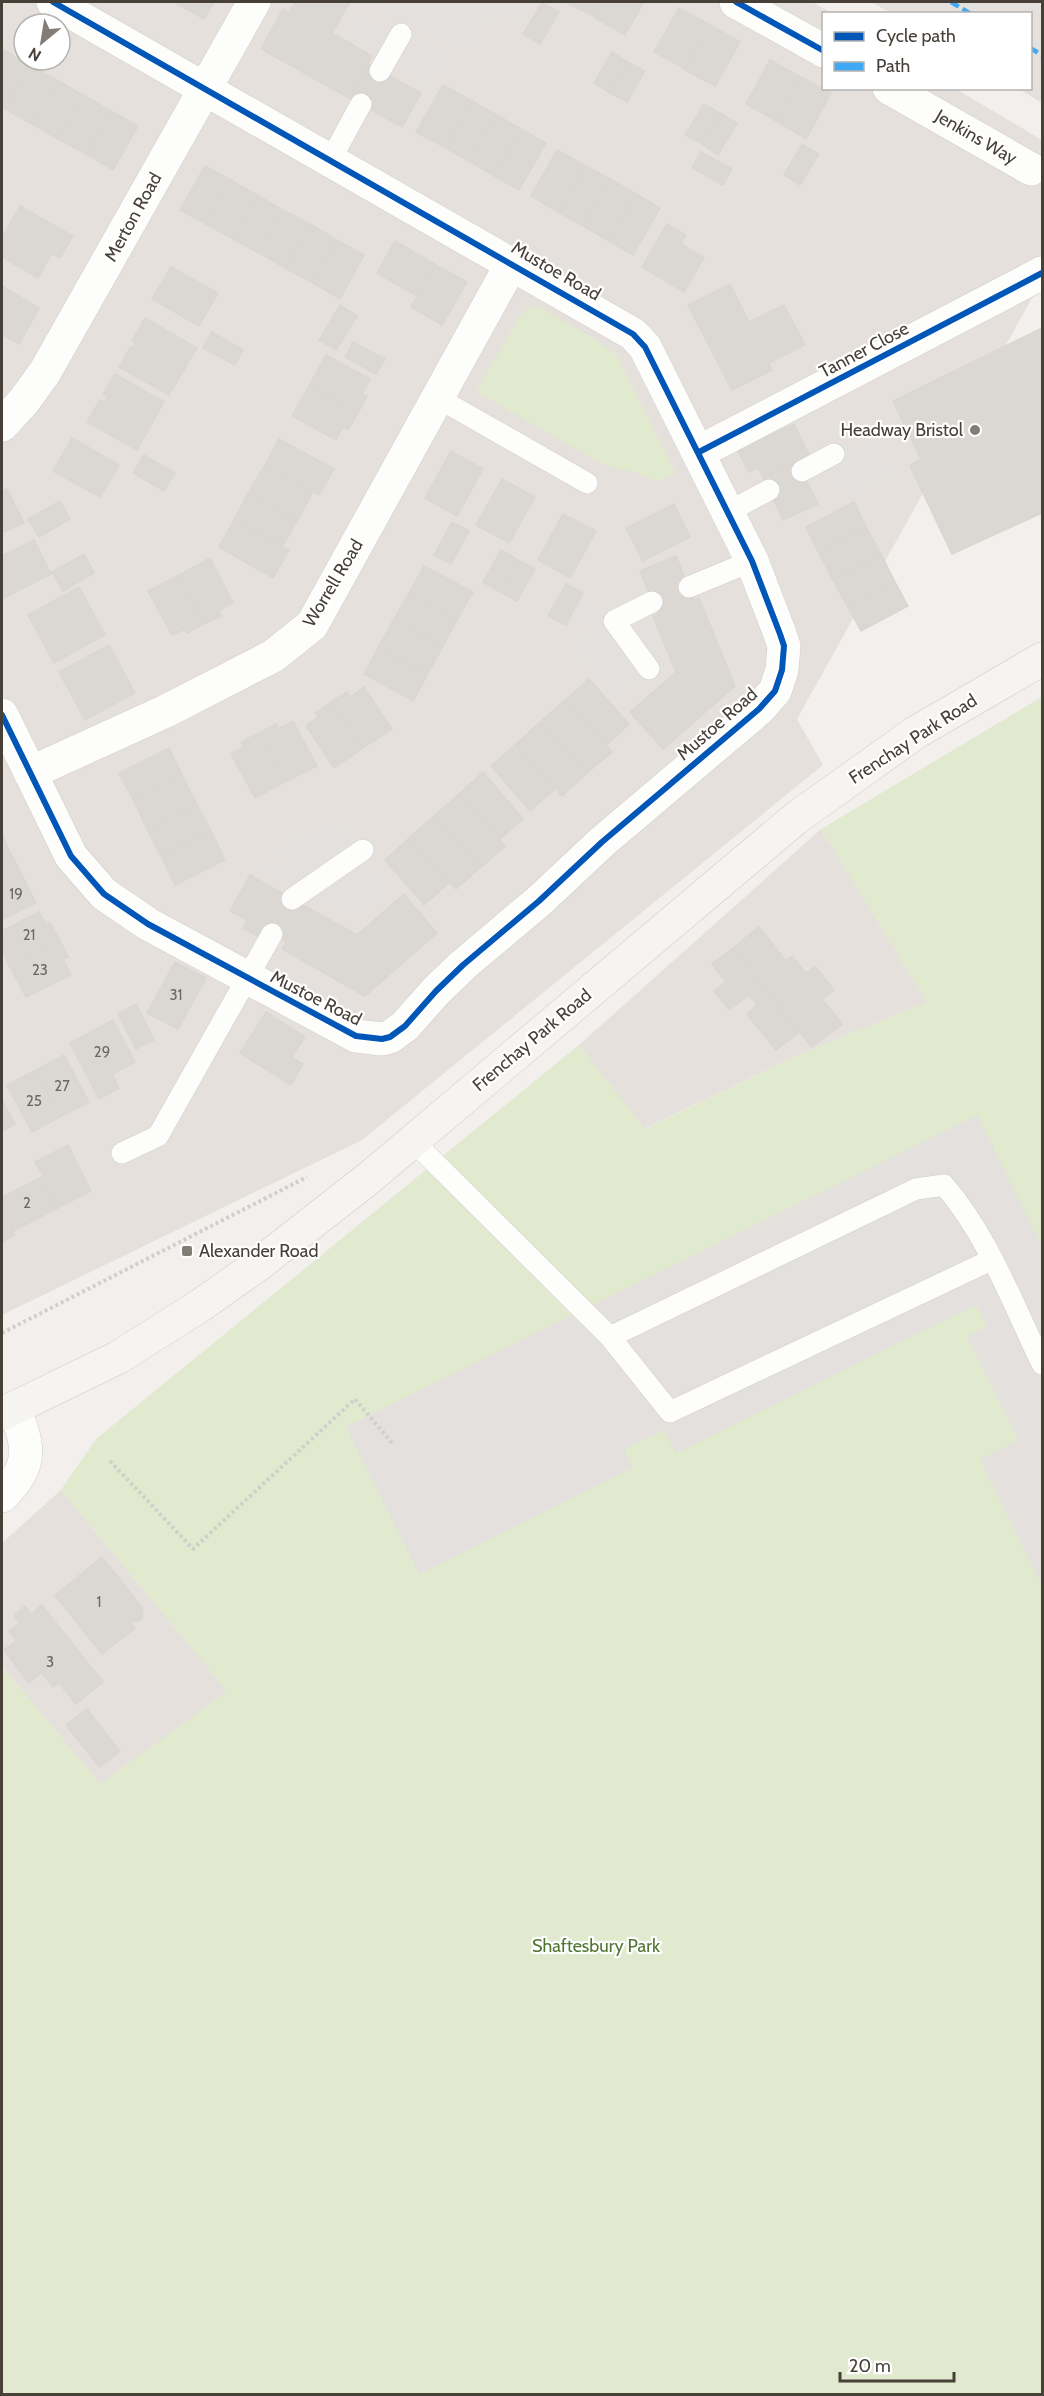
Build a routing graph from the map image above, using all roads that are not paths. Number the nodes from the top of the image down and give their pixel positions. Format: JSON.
{"nodes":[{"id":1,"x":254,"y":2,"type":"edge"},
{"id":2,"x":736,"y":2,"type":"edge"},
{"id":3,"x":70,"y":6,"type":"edge"},
{"id":4,"x":401,"y":34,"type":"dead end"},
{"id":5,"x":822,"y":50,"type":"edge"},
{"id":6,"x":380,"y":70,"type":"dead end"},
{"id":7,"x":206,"y":87,"type":"junction"},
{"id":8,"x":893,"y":90,"type":"edge"},
{"id":9,"x":361,"y":104,"type":"dead end"},
{"id":10,"x":331,"y":159,"type":"junction"},
{"id":11,"x":1031,"y":169,"type":"dead end"},
{"id":12,"x":512,"y":263,"type":"junction"},
{"id":13,"x":1042,"y":273,"type":"edge"},
{"id":14,"x":13,"y":394,"type":"edge"},
{"id":15,"x":438,"y":398,"type":"junction"},
{"id":16,"x":2,"y":425,"type":"edge"},
{"id":17,"x":699,"y":452,"type":"junction"},
{"id":18,"x":834,"y":454,"type":"dead end"},
{"id":19,"x":802,"y":471,"type":"dead end"},
{"id":20,"x":587,"y":483,"type":"dead end"},
{"id":21,"x":769,"y":490,"type":"dead end"},
{"id":22,"x":728,"y":512,"type":"junction"},
{"id":23,"x":752,"y":561,"type":"junction"},
{"id":24,"x":689,"y":587,"type":"dead end"},
{"id":25,"x":652,"y":602,"type":"dead end"},
{"id":26,"x":1042,"y":659,"type":"edge"},
{"id":27,"x":649,"y":669,"type":"dead end"},
{"id":28,"x":2,"y":715,"type":"edge"},
{"id":29,"x":30,"y":773,"type":"junction"},
{"id":30,"x":363,"y":850,"type":"dead end"},
{"id":31,"x":292,"y":899,"type":"dead end"},
{"id":32,"x":272,"y":934,"type":"dead end"},
{"id":33,"x":247,"y":979,"type":"junction"},
{"id":34,"x":413,"y":1141,"type":"junction"},
{"id":35,"x":122,"y":1153,"type":"dead end"},
{"id":36,"x":992,"y":1260,"type":"junction"},
{"id":37,"x":610,"y":1336,"type":"junction"},
{"id":38,"x":1042,"y":1364,"type":"edge"},
{"id":39,"x":8,"y":1411,"type":"edge"},
{"id":40,"x":2,"y":1496,"type":"edge"}],
"edges":[{"from":1,"to":7,"type":"street","name":"Merton Road"},
{"from":2,"to":5,"type":"street"},
{"from":3,"to":7,"type":"street","name":"Mustoe Road"},
{"from":4,"to":6,"type":"lane"},
{"from":7,"to":10,"type":"street","name":"Mustoe Road"},
{"from":7,"to":14,"type":"street","name":"Merton Road"},
{"from":8,"to":11,"type":"street","name":"Jenkins Way"},
{"from":9,"to":10,"type":"lane"},
{"from":10,"to":12,"type":"street","name":"Mustoe Road"},
{"from":12,"to":15,"type":"street","name":"Worrell Road"},
{"from":12,"to":17,"type":"street","name":"Mustoe Road"},
{"from":13,"to":17,"type":"street","name":"Tanner Close"},
{"from":14,"to":16,"type":"street","name":"Merton Road"},
{"from":15,"to":20,"type":"lane"},
{"from":15,"to":29,"type":"street","name":"Worrell Road"},
{"from":17,"to":22,"type":"street","name":"Mustoe Road"},
{"from":18,"to":19,"type":"lane"},
{"from":21,"to":22,"type":"lane"},
{"from":22,"to":23,"type":"street","name":"Mustoe Road"},
{"from":23,"to":24,"type":"lane"},
{"from":23,"to":33,"type":"street","name":"Mustoe Road"},
{"from":25,"to":27,"type":"lane"},
{"from":26,"to":34,"type":"main road","name":"Frenchay Park Road"},
{"from":28,"to":29,"type":"street","name":"Mustoe Road"},
{"from":29,"to":33,"type":"street","name":"Mustoe Road"},
{"from":30,"to":31,"type":"lane"},
{"from":32,"to":33,"type":"lane"},
{"from":33,"to":35,"type":"lane"},
{"from":34,"to":37,"type":"lane"},
{"from":34,"to":39,"type":"main road","name":"Frenchay Park Road"},
{"from":36,"to":37,"type":"lane"},
{"from":36,"to":37,"type":"lane"},
{"from":36,"to":38,"type":"lane"},
{"from":39,"to":40,"type":"street"}]}
